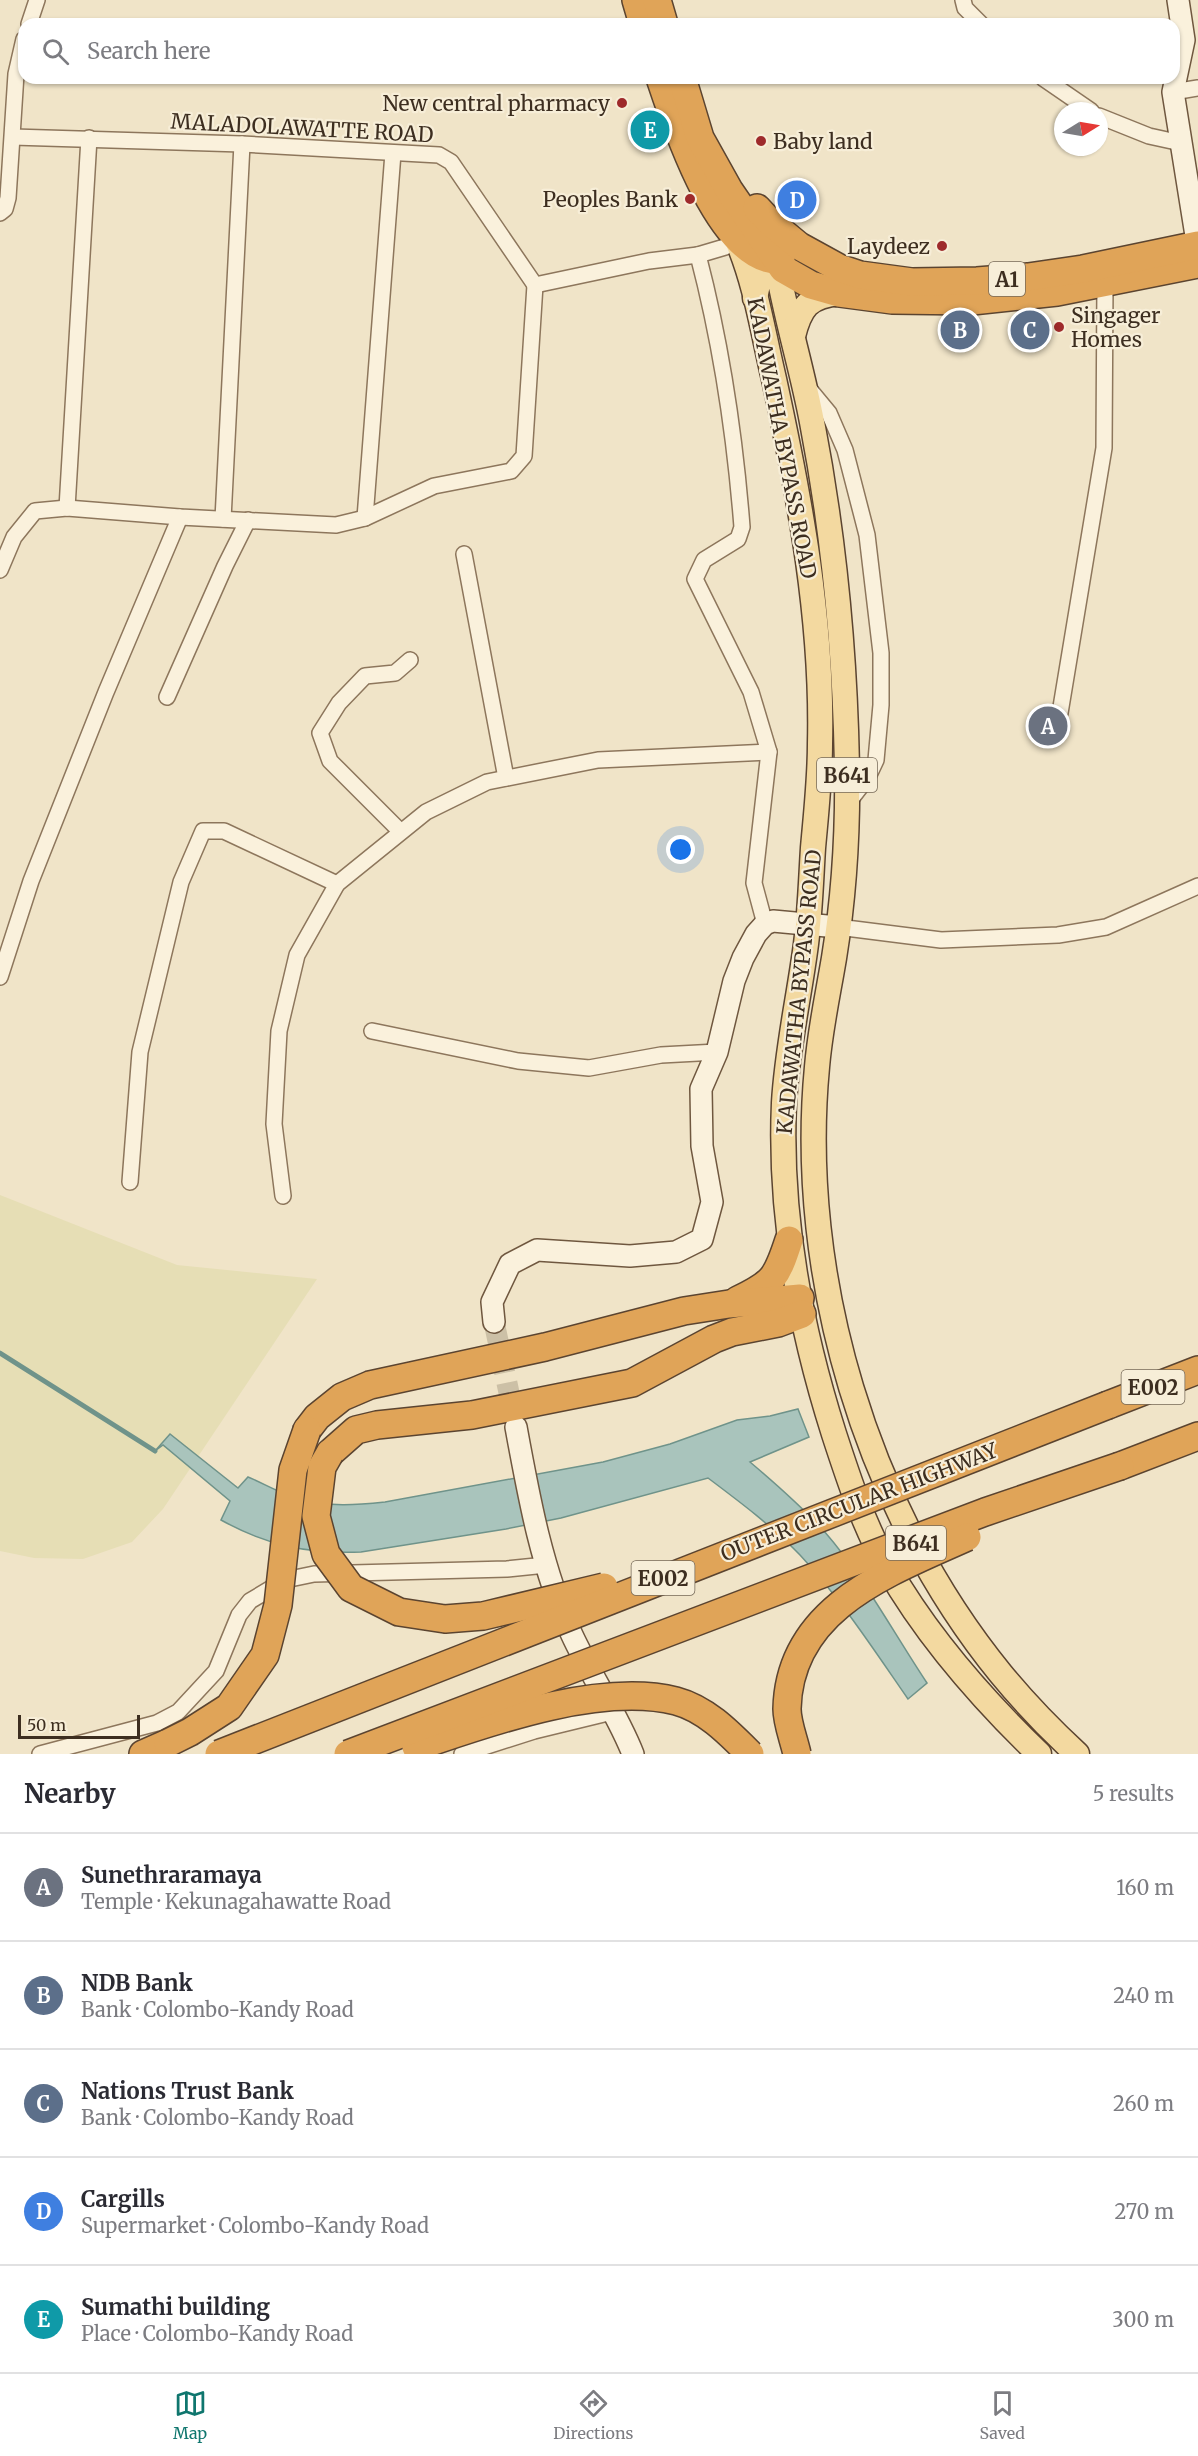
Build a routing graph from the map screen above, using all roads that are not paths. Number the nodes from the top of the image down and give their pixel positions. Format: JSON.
{"nodes":[{"id":1,"x":37,"y":0,"type":"edge"},
{"id":2,"x":636,"y":0,"type":"edge"},
{"id":3,"x":657,"y":0,"type":"edge"},
{"id":4,"x":963,"y":0,"type":"edge"},
{"id":5,"x":1178,"y":0,"type":"edge"},
{"id":6,"x":31,"y":18,"type":"edge"},
{"id":7,"x":641,"y":18,"type":"edge"},
{"id":8,"x":662,"y":18,"type":"edge"},
{"id":9,"x":975,"y":18,"type":"edge"},
{"id":10,"x":1180,"y":59,"type":"edge"},
{"id":11,"x":18,"y":65,"type":"edge"},
{"id":12,"x":662,"y":84,"type":"edge"},
{"id":13,"x":1052,"y":84,"type":"edge"},
{"id":14,"x":1175,"y":84,"type":"edge"},
{"id":15,"x":1198,"y":88,"type":"edge"},
{"id":16,"x":686,"y":90,"type":"edge"},
{"id":17,"x":1173,"y":92,"type":"junction"},
{"id":18,"x":1078,"y":102,"type":"edge"},
{"id":19,"x":1108,"y":119,"type":"edge"},
{"id":20,"x":13,"y":137,"type":"junction"},
{"id":21,"x":89,"y":138,"type":"junction"},
{"id":22,"x":1181,"y":142,"type":"junction"},
{"id":23,"x":242,"y":144,"type":"junction"},
{"id":24,"x":393,"y":153,"type":"junction"},
{"id":25,"x":0,"y":213,"type":"edge"},
{"id":26,"x":737,"y":240,"type":"junction"},
{"id":27,"x":1198,"y":246,"type":"edge"},
{"id":28,"x":698,"y":255,"type":"junction"},
{"id":29,"x":818,"y":258,"type":"junction"},
{"id":30,"x":776,"y":260,"type":"junction"},
{"id":31,"x":1198,"y":264,"type":"edge"},
{"id":32,"x":1106,"y":283,"type":"junction"},
{"id":33,"x":535,"y":285,"type":"junction"},
{"id":34,"x":839,"y":293,"type":"junction"},
{"id":35,"x":755,"y":298,"type":"junction"},
{"id":36,"x":793,"y":336,"type":"junction"},
{"id":37,"x":803,"y":382,"type":"junction"},
{"id":38,"x":67,"y":508,"type":"junction"},
{"id":39,"x":180,"y":517,"type":"junction"},
{"id":40,"x":365,"y":518,"type":"junction"},
{"id":41,"x":223,"y":519,"type":"junction"},
{"id":42,"x":248,"y":520,"type":"junction"},
{"id":43,"x":464,"y":554,"type":"dead end"},
{"id":44,"x":0,"y":570,"type":"edge"},
{"id":45,"x":410,"y":660,"type":"dead end"},
{"id":46,"x":167,"y":697,"type":"dead end"},
{"id":47,"x":1060,"y":713,"type":"dead end"},
{"id":48,"x":769,"y":752,"type":"junction"},
{"id":49,"x":506,"y":778,"type":"junction"},
{"id":50,"x":847,"y":805,"type":"junction"},
{"id":51,"x":400,"y":831,"type":"junction"},
{"id":52,"x":337,"y":884,"type":"junction"},
{"id":53,"x":1198,"y":886,"type":"edge"},
{"id":54,"x":808,"y":923,"type":"junction"},
{"id":55,"x":765,"y":924,"type":"junction"},
{"id":56,"x":838,"y":927,"type":"junction"},
{"id":57,"x":0,"y":976,"type":"edge"},
{"id":58,"x":372,"y":1031,"type":"dead end"},
{"id":59,"x":717,"y":1052,"type":"junction"},
{"id":60,"x":130,"y":1182,"type":"dead end"},
{"id":61,"x":283,"y":1196,"type":"dead end"},
{"id":62,"x":789,"y":1239,"type":"junction"},
{"id":63,"x":828,"y":1301,"type":"junction"},
{"id":64,"x":729,"y":1304,"type":"junction"},
{"id":65,"x":801,"y":1306,"type":"junction"},
{"id":66,"x":494,"y":1322,"type":"tunnel mouth"},
{"id":67,"x":1198,"y":1370,"type":"edge"},
{"id":68,"x":516,"y":1427,"type":"tunnel mouth"},
{"id":69,"x":1198,"y":1436,"type":"edge"},
{"id":70,"x":1120,"y":1466,"type":"junction"},
{"id":71,"x":546,"y":1565,"type":"junction"},
{"id":72,"x":694,"y":1566,"type":"junction"},
{"id":73,"x":612,"y":1712,"type":"junction"},
{"id":74,"x":40,"y":1754,"type":"edge"},
{"id":75,"x":143,"y":1754,"type":"edge"},
{"id":76,"x":219,"y":1754,"type":"edge"},
{"id":77,"x":348,"y":1754,"type":"edge"},
{"id":78,"x":396,"y":1754,"type":"edge"},
{"id":79,"x":462,"y":1754,"type":"edge"},
{"id":80,"x":633,"y":1754,"type":"edge"},
{"id":81,"x":750,"y":1754,"type":"edge"},
{"id":82,"x":797,"y":1754,"type":"edge"},
{"id":83,"x":1039,"y":1754,"type":"edge"},
{"id":84,"x":1077,"y":1754,"type":"edge"}],
"edges":[{"from":1,"to":6,"type":"street"},
{"from":2,"to":7,"type":"highway"},
{"from":3,"to":8,"type":"highway"},
{"from":4,"to":9,"type":"street"},
{"from":5,"to":10,"type":"street"},
{"from":11,"to":20,"type":"street"},
{"from":12,"to":26,"type":"highway","number":"A1"},
{"from":13,"to":18,"type":"street"},
{"from":14,"to":17,"type":"street"},
{"from":15,"to":17,"type":"street"},
{"from":16,"to":29,"type":"highway","number":"A1"},
{"from":16,"to":30,"type":"highway","number":"A1"},
{"from":17,"to":22,"type":"street"},
{"from":19,"to":22,"type":"street"},
{"from":20,"to":21,"type":"street","name":"MALADOLAWATTE ROAD"},
{"from":20,"to":25,"type":"street"},
{"from":21,"to":23,"type":"street","name":"MALADOLAWATTE ROAD"},
{"from":21,"to":38,"type":"street"},
{"from":22,"to":27,"type":"street"},
{"from":23,"to":24,"type":"street","name":"MALADOLAWATTE ROAD"},
{"from":23,"to":41,"type":"street"},
{"from":24,"to":33,"type":"street","name":"MALADOLAWATTE ROAD"},
{"from":24,"to":40,"type":"street"},
{"from":26,"to":28,"type":"street"},
{"from":26,"to":30,"type":"highway","number":"A1"},
{"from":26,"to":35,"type":"main road","name":"KADAWATHA BYPASS ROAD","number":"B641"},
{"from":27,"to":29,"type":"highway","number":"A1"},
{"from":28,"to":33,"type":"street"},
{"from":28,"to":48,"type":"street"},
{"from":29,"to":30,"type":"highway"},
{"from":30,"to":34,"type":"highway","number":"A1"},
{"from":30,"to":35,"type":"main road"},
{"from":30,"to":36,"type":"main road","name":"KADAWATHA BYPASS ROAD","number":"B641"},
{"from":31,"to":32,"type":"highway","number":"A1"},
{"from":32,"to":34,"type":"highway","number":"A1"},
{"from":32,"to":47,"type":"street"},
{"from":33,"to":40,"type":"street"},
{"from":34,"to":36,"type":"main road"},
{"from":35,"to":54,"type":"main road","name":"KADAWATHA BYPASS ROAD","number":"B641"},
{"from":36,"to":37,"type":"main road","name":"KADAWATHA BYPASS ROAD","number":"B641"},
{"from":37,"to":50,"type":"main road","name":"KADAWATHA BYPASS ROAD","number":"B641"},
{"from":37,"to":50,"type":"street"},
{"from":38,"to":39,"type":"street"},
{"from":38,"to":44,"type":"street"},
{"from":39,"to":41,"type":"street"},
{"from":39,"to":57,"type":"street"},
{"from":40,"to":42,"type":"street"},
{"from":41,"to":42,"type":"street"},
{"from":42,"to":46,"type":"street"},
{"from":43,"to":49,"type":"street"},
{"from":45,"to":51,"type":"street"},
{"from":48,"to":49,"type":"street"},
{"from":48,"to":55,"type":"street"},
{"from":49,"to":51,"type":"street"},
{"from":50,"to":56,"type":"main road","name":"KADAWATHA BYPASS ROAD","number":"B641"},
{"from":51,"to":52,"type":"street"},
{"from":52,"to":60,"type":"street"},
{"from":52,"to":61,"type":"street"},
{"from":53,"to":56,"type":"street"},
{"from":54,"to":55,"type":"street"},
{"from":54,"to":56,"type":"street"},
{"from":54,"to":62,"type":"main road","name":"KADAWATHA BYPASS ROAD","number":"B641"},
{"from":55,"to":59,"type":"street"},
{"from":56,"to":63,"type":"main road","name":"KADAWATHA BYPASS ROAD","number":"B641"},
{"from":58,"to":59,"type":"street"},
{"from":59,"to":66,"type":"street"},
{"from":62,"to":64,"type":"highway"},
{"from":62,"to":65,"type":"main road","name":"KADAWATHA BYPASS ROAD","number":"B641"},
{"from":63,"to":65,"type":"main road"},
{"from":63,"to":84,"type":"main road","name":"KADAWATHA BYPASS ROAD","number":"B641"},
{"from":64,"to":65,"type":"highway"},
{"from":64,"to":75,"type":"highway","bridge":true},
{"from":65,"to":72,"type":"highway","bridge":true},
{"from":65,"to":83,"type":"main road","name":"KADAWATHA BYPASS ROAD","number":"B641"},
{"from":67,"to":72,"type":"highway","name":"OUTER CIRCULAR HIGHWAY","number":"E002","bridge":true},
{"from":68,"to":71,"type":"street"},
{"from":69,"to":70,"type":"highway","number":"E002"},
{"from":70,"to":77,"type":"highway","number":"E002","bridge":true},
{"from":70,"to":82,"type":"highway","bridge":true},
{"from":71,"to":73,"type":"street"},
{"from":71,"to":74,"type":"street"},
{"from":72,"to":76,"type":"highway","name":"OUTER CIRCULAR HIGHWAY","number":"E002","bridge":true},
{"from":73,"to":79,"type":"street"},
{"from":73,"to":80,"type":"street"},
{"from":78,"to":81,"type":"highway","bridge":true}]}
